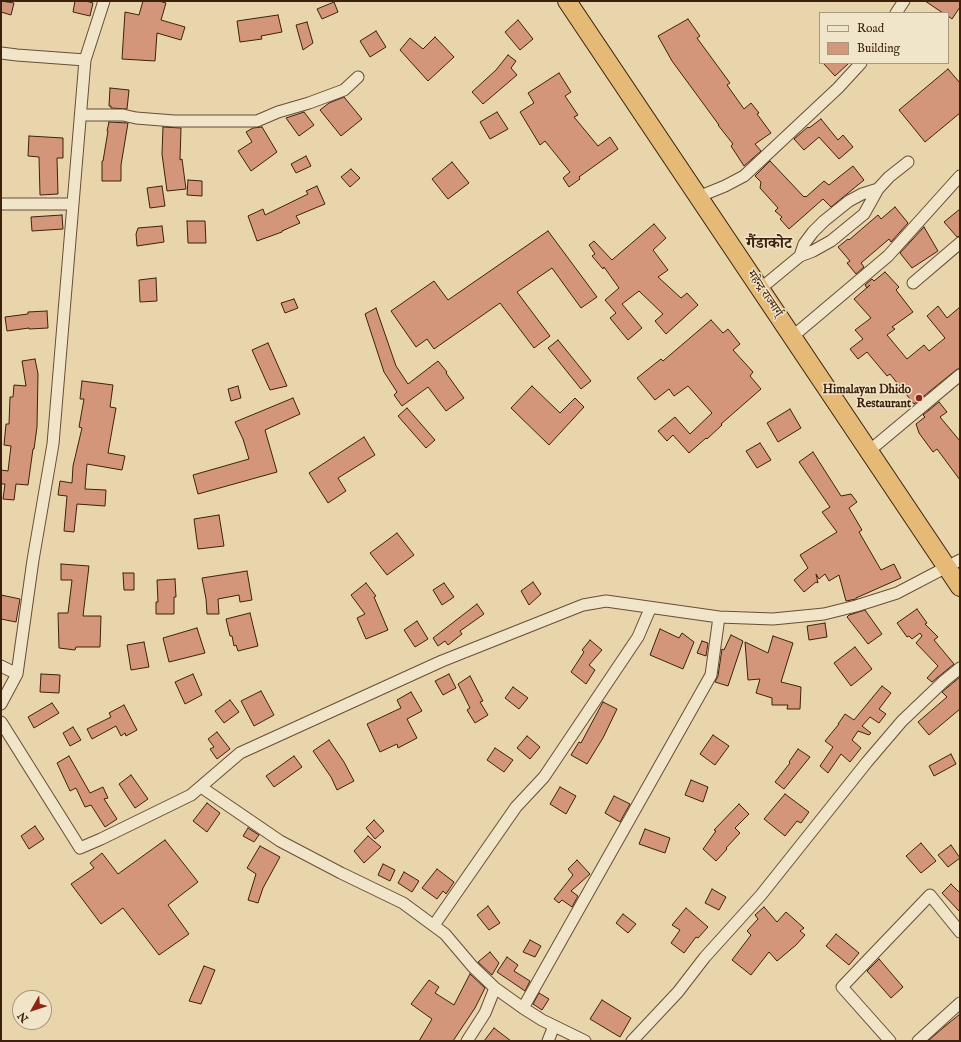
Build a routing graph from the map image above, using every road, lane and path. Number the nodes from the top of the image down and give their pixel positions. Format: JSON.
{"nodes":[{"id":1,"x":104,"y":1,"type":"edge"},
{"id":2,"x":567,"y":1,"type":"edge"},
{"id":3,"x":904,"y":1,"type":"edge"},
{"id":4,"x":897,"y":12,"type":"edge"},
{"id":5,"x":1,"y":53,"type":"edge"},
{"id":6,"x":85,"y":60,"type":"junction"},
{"id":7,"x":860,"y":64,"type":"edge"},
{"id":8,"x":358,"y":77,"type":"dead end"},
{"id":9,"x":81,"y":115,"type":"junction"},
{"id":10,"x":908,"y":162,"type":"dead end"},
{"id":11,"x":960,"y":176,"type":"edge"},
{"id":12,"x":878,"y":189,"type":"junction"},
{"id":13,"x":698,"y":197,"type":"junction"},
{"id":14,"x":1,"y":204,"type":"edge"},
{"id":15,"x":73,"y":204,"type":"junction"},
{"id":16,"x":960,"y":243,"type":"edge"},
{"id":17,"x":800,"y":256,"type":"junction"},
{"id":18,"x":913,"y":283,"type":"dead end"},
{"id":19,"x":760,"y":289,"type":"junction"},
{"id":20,"x":792,"y":337,"type":"junction"},
{"id":21,"x":960,"y":375,"type":"edge"},
{"id":22,"x":869,"y":451,"type":"junction"},
{"id":23,"x":953,"y":563,"type":"edge"},
{"id":24,"x":960,"y":587,"type":"edge"},
{"id":25,"x":650,"y":609,"type":"junction"},
{"id":26,"x":719,"y":617,"type":"junction"},
{"id":27,"x":1,"y":666,"type":"edge"},
{"id":28,"x":960,"y":668,"type":"edge"},
{"id":29,"x":17,"y":674,"type":"junction"},
{"id":30,"x":1,"y":704,"type":"edge"},
{"id":31,"x":1,"y":722,"type":"edge"},
{"id":32,"x":201,"y":787,"type":"junction"},
{"id":33,"x":434,"y":925,"type":"junction"},
{"id":34,"x":960,"y":932,"type":"edge"},
{"id":35,"x":495,"y":988,"type":"junction"},
{"id":36,"x":960,"y":1003,"type":"edge"},
{"id":37,"x":523,"y":1008,"type":"junction"},
{"id":38,"x":554,"y":1026,"type":"junction"},
{"id":39,"x":467,"y":1041,"type":"edge"},
{"id":40,"x":548,"y":1041,"type":"edge"},
{"id":41,"x":585,"y":1041,"type":"edge"},
{"id":42,"x":632,"y":1041,"type":"edge"},
{"id":43,"x":890,"y":1041,"type":"edge"},
{"id":44,"x":918,"y":1041,"type":"edge"}],
"edges":[{"from":1,"to":6,"type":"street"},
{"from":2,"to":13,"type":"highway","name":"महेन्द्र राज्मार्ग्"},
{"from":3,"to":4,"type":"street"},
{"from":5,"to":6,"type":"street"},
{"from":6,"to":9,"type":"street"},
{"from":7,"to":13,"type":"street"},
{"from":8,"to":9,"type":"street"},
{"from":9,"to":15,"type":"street"},
{"from":10,"to":12,"type":"street"},
{"from":11,"to":20,"type":"street"},
{"from":12,"to":17,"type":"street"},
{"from":12,"to":17,"type":"street"},
{"from":13,"to":19,"type":"highway","name":"महेन्द्र राज्मार्ग्"},
{"from":14,"to":15,"type":"street"},
{"from":15,"to":29,"type":"street"},
{"from":16,"to":18,"type":"street"},
{"from":17,"to":19,"type":"street"},
{"from":19,"to":20,"type":"highway","name":"महेन्द्र राज्मार्ग्"},
{"from":20,"to":22,"type":"highway","name":"महेन्द्र राज्मार्ग्"},
{"from":21,"to":22,"type":"street"},
{"from":22,"to":23,"type":"highway","name":"महेन्द्र राज्मार्ग्"},
{"from":23,"to":24,"type":"highway","name":"महेन्द्र राज्मार्ग्"},
{"from":23,"to":26,"type":"street"},
{"from":25,"to":26,"type":"street"},
{"from":25,"to":32,"type":"street"},
{"from":25,"to":33,"type":"street"},
{"from":26,"to":37,"type":"street"},
{"from":27,"to":29,"type":"street"},
{"from":28,"to":42,"type":"street"},
{"from":29,"to":30,"type":"street"},
{"from":31,"to":32,"type":"street"},
{"from":32,"to":33,"type":"street"},
{"from":33,"to":35,"type":"street"},
{"from":34,"to":43,"type":"street"},
{"from":35,"to":37,"type":"street"},
{"from":35,"to":39,"type":"street"},
{"from":36,"to":44,"type":"street"},
{"from":37,"to":38,"type":"street"},
{"from":38,"to":40,"type":"street"},
{"from":38,"to":41,"type":"street"}]}
